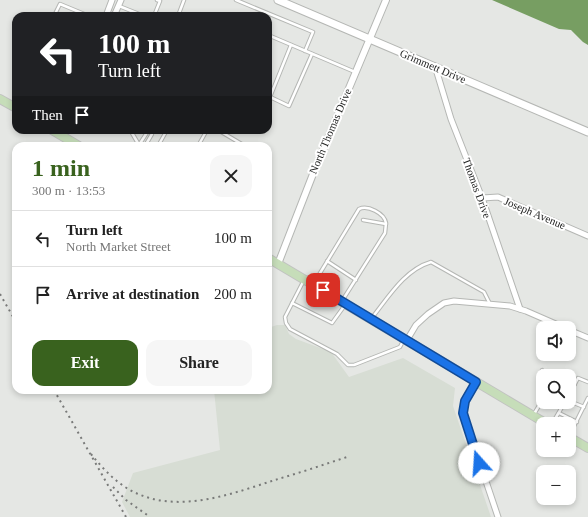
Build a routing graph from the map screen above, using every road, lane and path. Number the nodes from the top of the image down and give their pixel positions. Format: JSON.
{"nodes":[{"id":1,"x":112,"y":0,"type":"edge"},
{"id":2,"x":121,"y":0,"type":"edge"},
{"id":3,"x":157,"y":0,"type":"edge"},
{"id":4,"x":184,"y":0,"type":"edge"},
{"id":5,"x":236,"y":0,"type":"edge"},
{"id":6,"x":278,"y":0,"type":"edge"},
{"id":7,"x":386,"y":0,"type":"edge"},
{"id":8,"x":119,"y":6,"type":"junction"},
{"id":9,"x":56,"y":12,"type":"edge"},
{"id":10,"x":79,"y":12,"type":"edge"},
{"id":11,"x":108,"y":12,"type":"edge"},
{"id":12,"x":116,"y":12,"type":"edge"},
{"id":13,"x":134,"y":12,"type":"edge"},
{"id":14,"x":156,"y":12,"type":"edge"},
{"id":15,"x":180,"y":12,"type":"edge"},
{"id":16,"x":262,"y":12,"type":"edge"},
{"id":17,"x":272,"y":16,"type":"edge"},
{"id":18,"x":272,"y":37,"type":"edge"},
{"id":19,"x":370,"y":39,"type":"junction"},
{"id":20,"x":291,"y":45,"type":"junction"},
{"id":21,"x":305,"y":51,"type":"junction"},
{"id":22,"x":312,"y":54,"type":"junction"},
{"id":23,"x":434,"y":66,"type":"junction"},
{"id":24,"x":355,"y":72,"type":"junction"},
{"id":25,"x":272,"y":89,"type":"edge"},
{"id":26,"x":272,"y":98,"type":"edge"},
{"id":27,"x":0,"y":99,"type":"edge"},
{"id":28,"x":12,"y":106,"type":"edge"},
{"id":29,"x":588,"y":132,"type":"edge"},
{"id":30,"x":63,"y":134,"type":"edge"},
{"id":31,"x":152,"y":134,"type":"dead end"},
{"id":32,"x":225,"y":134,"type":"edge"},
{"id":33,"x":74,"y":142,"type":"edge"},
{"id":34,"x":147,"y":142,"type":"edge"},
{"id":35,"x":238,"y":142,"type":"edge"},
{"id":36,"x":482,"y":198,"type":"junction"},
{"id":37,"x":363,"y":220,"type":"dead end"},
{"id":38,"x":386,"y":224,"type":"junction"},
{"id":39,"x":588,"y":236,"type":"edge"},
{"id":40,"x":272,"y":260,"type":"edge"},
{"id":41,"x":327,"y":261,"type":"junction"},
{"id":42,"x":278,"y":264,"type":"junction"},
{"id":43,"x":304,"y":280,"type":"junction"},
{"id":44,"x":356,"y":280,"type":"junction"},
{"id":45,"x":313,"y":284,"type":"junction"},
{"id":46,"x":292,"y":302,"type":"junction"},
{"id":47,"x":344,"y":303,"type":"junction"},
{"id":48,"x":490,"y":304,"type":"junction"},
{"id":49,"x":520,"y":309,"type":"junction"},
{"id":50,"x":371,"y":319,"type":"junction"},
{"id":51,"x":548,"y":321,"type":"edge"},
{"id":52,"x":576,"y":333,"type":"edge"},
{"id":53,"x":588,"y":338,"type":"edge"},
{"id":54,"x":406,"y":340,"type":"junction"},
{"id":55,"x":476,"y":382,"type":"junction"},
{"id":56,"x":576,"y":382,"type":"edge"},
{"id":57,"x":588,"y":382,"type":"edge"},
{"id":58,"x":588,"y":398,"type":"edge"},
{"id":59,"x":576,"y":404,"type":"edge"},
{"id":60,"x":584,"y":407,"type":"junction"},
{"id":61,"x":537,"y":409,"type":"edge"},
{"id":62,"x":561,"y":409,"type":"edge"},
{"id":63,"x":559,"y":413,"type":"junction"},
{"id":64,"x":533,"y":416,"type":"junction"},
{"id":65,"x":556,"y":417,"type":"edge"},
{"id":66,"x":536,"y":418,"type":"edge"},
{"id":67,"x":577,"y":422,"type":"joint"},
{"id":68,"x":576,"y":441,"type":"edge"},
{"id":69,"x":588,"y":448,"type":"edge"},
{"id":70,"x":498,"y":517,"type":"edge"}],
"edges":[{"from":1,"to":11,"type":"street"},
{"from":2,"to":8,"type":"street"},
{"from":3,"to":14,"type":"lane"},
{"from":4,"to":15,"type":"lane"},
{"from":5,"to":16,"type":"lane"},
{"from":6,"to":19,"type":"main road","name":"Grimmett Drive"},
{"from":7,"to":19,"type":"street","name":"North Thomas Drive"},
{"from":8,"to":12,"type":"street"},
{"from":8,"to":13,"type":"lane"},
{"from":9,"to":10,"type":"lane"},
{"from":17,"to":21,"type":"lane"},
{"from":18,"to":20,"type":"lane"},
{"from":19,"to":23,"type":"main road","name":"Grimmett Drive"},
{"from":19,"to":24,"type":"street","name":"North Thomas Drive"},
{"from":20,"to":21,"type":"lane"},
{"from":20,"to":25,"type":"lane"},
{"from":21,"to":22,"type":"lane"},
{"from":22,"to":24,"type":"lane"},
{"from":22,"to":26,"type":"lane"},
{"from":23,"to":29,"type":"main road","name":"Grimmett Drive"},
{"from":23,"to":36,"type":"street","name":"Thomas Drive"},
{"from":24,"to":42,"type":"street","name":"North Thomas Drive"},
{"from":27,"to":28,"type":"main road"},
{"from":30,"to":33,"type":"main road"},
{"from":31,"to":34,"type":"lane"},
{"from":32,"to":35,"type":"lane"},
{"from":36,"to":39,"type":"street","name":"Joseph Avenue"},
{"from":36,"to":49,"type":"street","name":"Thomas Drive"},
{"from":37,"to":38,"type":"lane"},
{"from":38,"to":41,"type":"lane"},
{"from":38,"to":44,"type":"lane"},
{"from":40,"to":42,"type":"main road"},
{"from":41,"to":44,"type":"lane"},
{"from":41,"to":45,"type":"lane"},
{"from":42,"to":43,"type":"main road"},
{"from":43,"to":45,"type":"main road"},
{"from":43,"to":46,"type":"lane"},
{"from":44,"to":47,"type":"lane"},
{"from":45,"to":47,"type":"main road"},
{"from":46,"to":47,"type":"lane"},
{"from":46,"to":54,"type":"lane"},
{"from":47,"to":50,"type":"main road"},
{"from":48,"to":49,"type":"street"},
{"from":48,"to":50,"type":"lane"},
{"from":48,"to":54,"type":"street"},
{"from":49,"to":51,"type":"street"},
{"from":50,"to":54,"type":"main road"},
{"from":52,"to":53,"type":"street"},
{"from":54,"to":55,"type":"main road"},
{"from":55,"to":64,"type":"main road"},
{"from":55,"to":70,"type":"street"},
{"from":56,"to":57,"type":"lane"},
{"from":58,"to":60,"type":"lane"},
{"from":59,"to":60,"type":"lane"},
{"from":60,"to":67,"type":"lane"},
{"from":61,"to":64,"type":"lane"},
{"from":62,"to":63,"type":"lane"},
{"from":63,"to":65,"type":"lane"},
{"from":63,"to":67,"type":"lane"},
{"from":64,"to":66,"type":"main road"},
{"from":68,"to":69,"type":"main road"}]}
